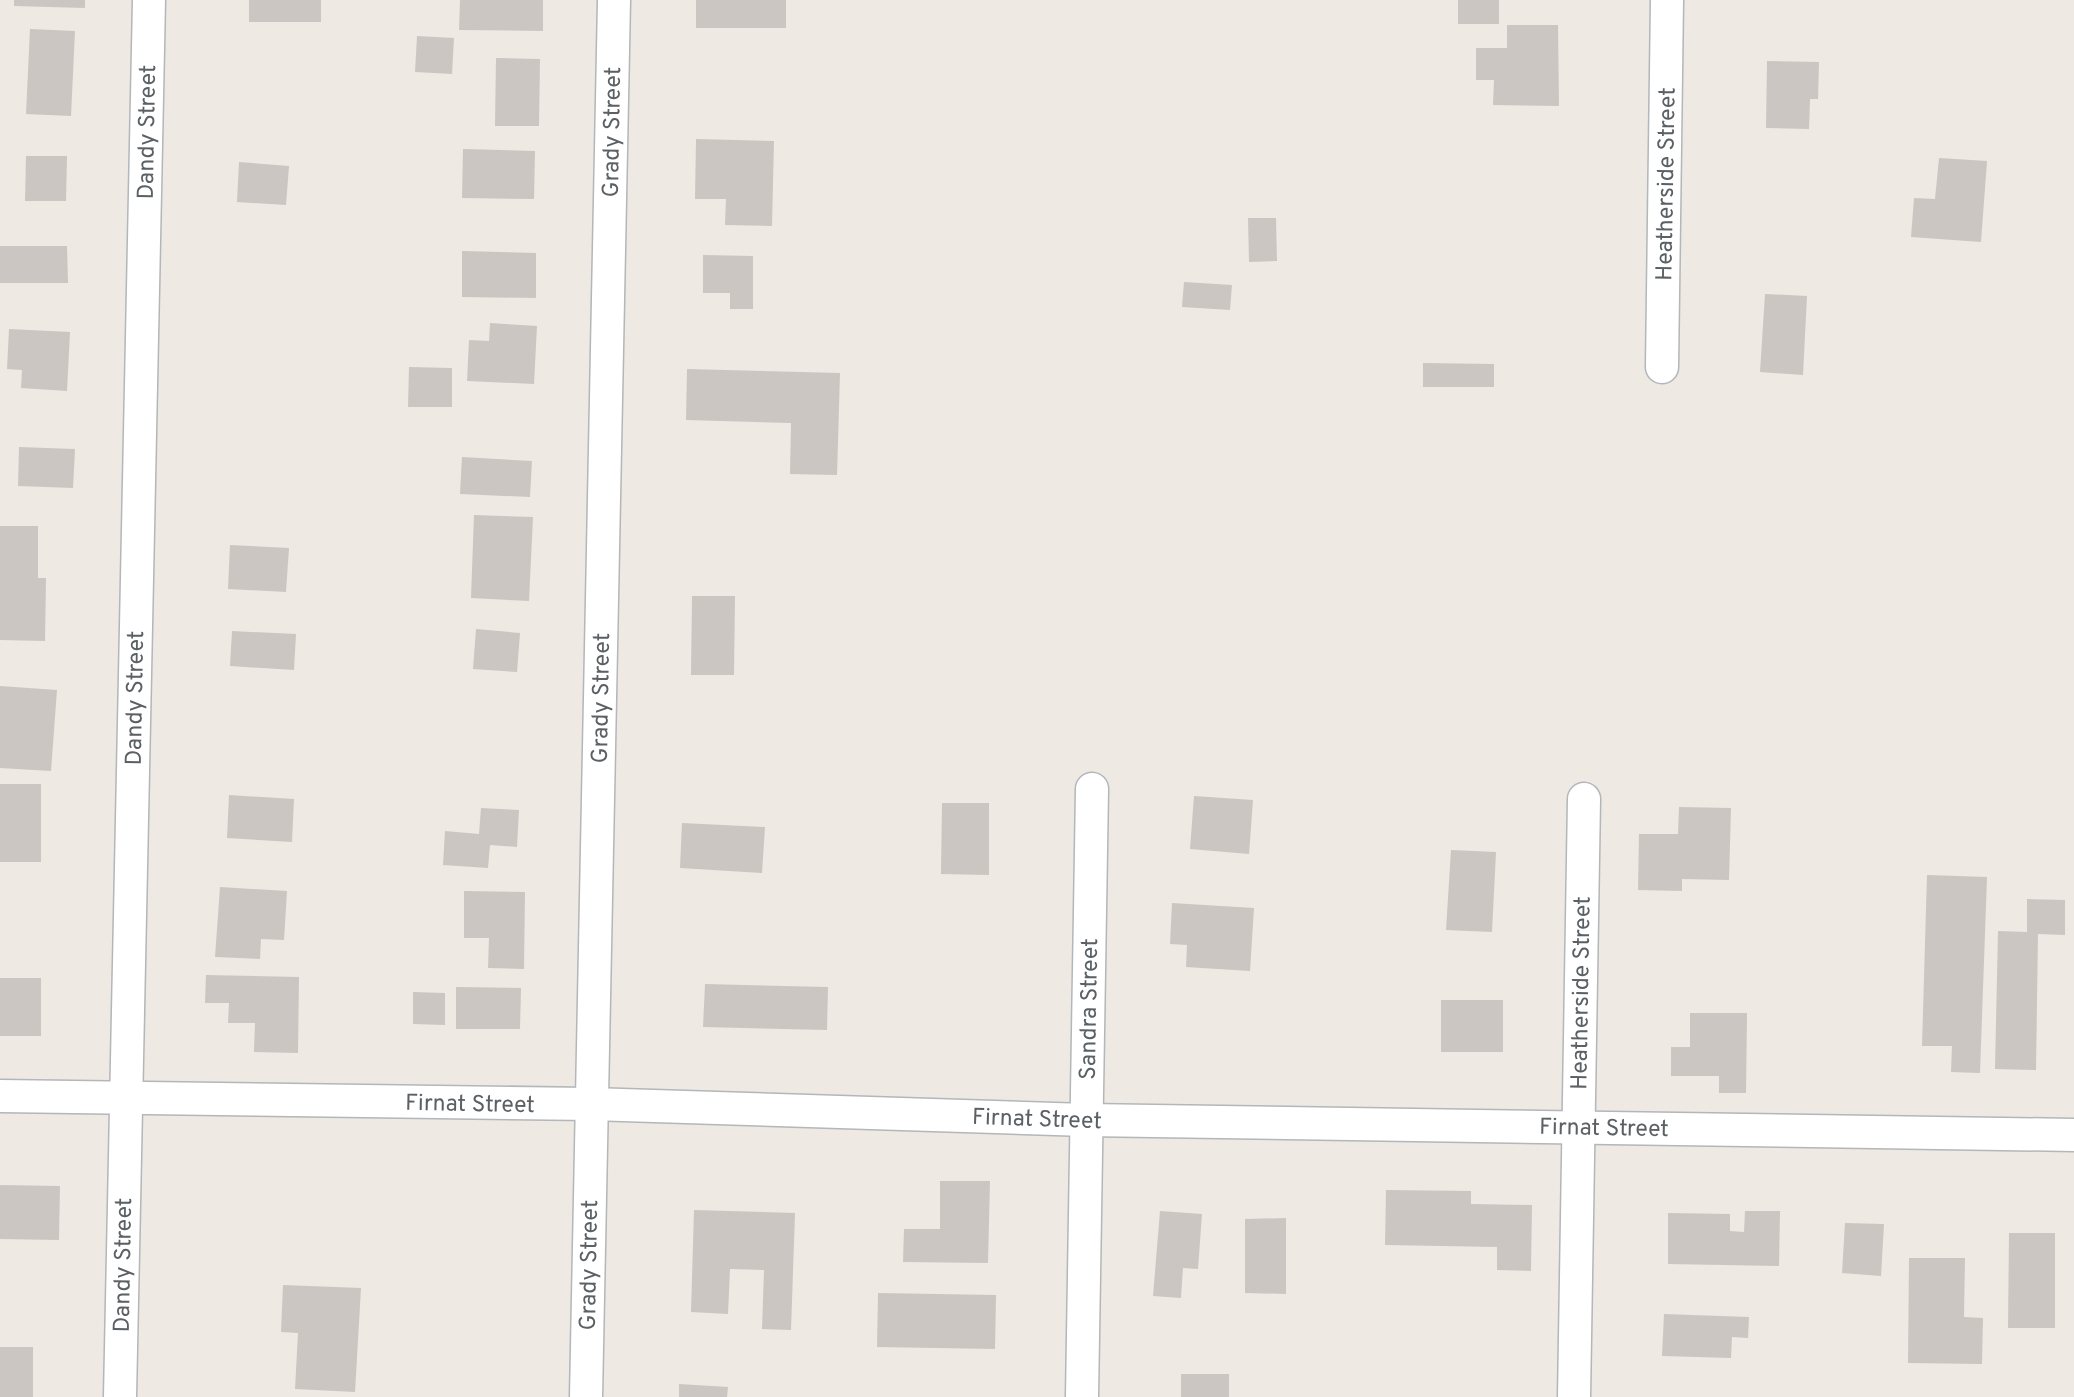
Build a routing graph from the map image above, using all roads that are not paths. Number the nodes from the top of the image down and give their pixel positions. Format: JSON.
{"nodes":[{"id":1,"x":149,"y":0,"type":"edge"},
{"id":2,"x":614,"y":0,"type":"edge"},
{"id":3,"x":1667,"y":0,"type":"edge"},
{"id":4,"x":1662,"y":367,"type":"dead end"},
{"id":5,"x":1092,"y":789,"type":"dead end"},
{"id":6,"x":1584,"y":799,"type":"dead end"},
{"id":7,"x":0,"y":1096,"type":"edge"},
{"id":8,"x":125,"y":1098,"type":"junction"},
{"id":9,"x":591,"y":1104,"type":"junction"},
{"id":10,"x":1086,"y":1120,"type":"junction"},
{"id":11,"x":1577,"y":1126,"type":"junction"},
{"id":12,"x":2074,"y":1135,"type":"edge"},
{"id":13,"x":120,"y":1397,"type":"edge"},
{"id":14,"x":586,"y":1397,"type":"edge"},
{"id":15,"x":1082,"y":1397,"type":"edge"},
{"id":16,"x":1574,"y":1397,"type":"edge"}],
"edges":[{"from":1,"to":8,"type":"street","name":"Dandy Street"},
{"from":2,"to":9,"type":"street","name":"Grady Street"},
{"from":3,"to":4,"type":"street","name":"Heatherside Street"},
{"from":5,"to":10,"type":"street","name":"Sandra Street"},
{"from":6,"to":11,"type":"street","name":"Heatherside Street"},
{"from":7,"to":8,"type":"street","name":"Firnat Street"},
{"from":8,"to":9,"type":"street","name":"Firnat Street"},
{"from":8,"to":13,"type":"street","name":"Dandy Street"},
{"from":9,"to":10,"type":"street","name":"Firnat Street"},
{"from":9,"to":14,"type":"street","name":"Grady Street"},
{"from":10,"to":11,"type":"street","name":"Firnat Street"},
{"from":10,"to":15,"type":"street","name":"Sandra Street"},
{"from":11,"to":12,"type":"street","name":"Firnat Street"},
{"from":11,"to":16,"type":"street","name":"Heatherside Street"}]}
